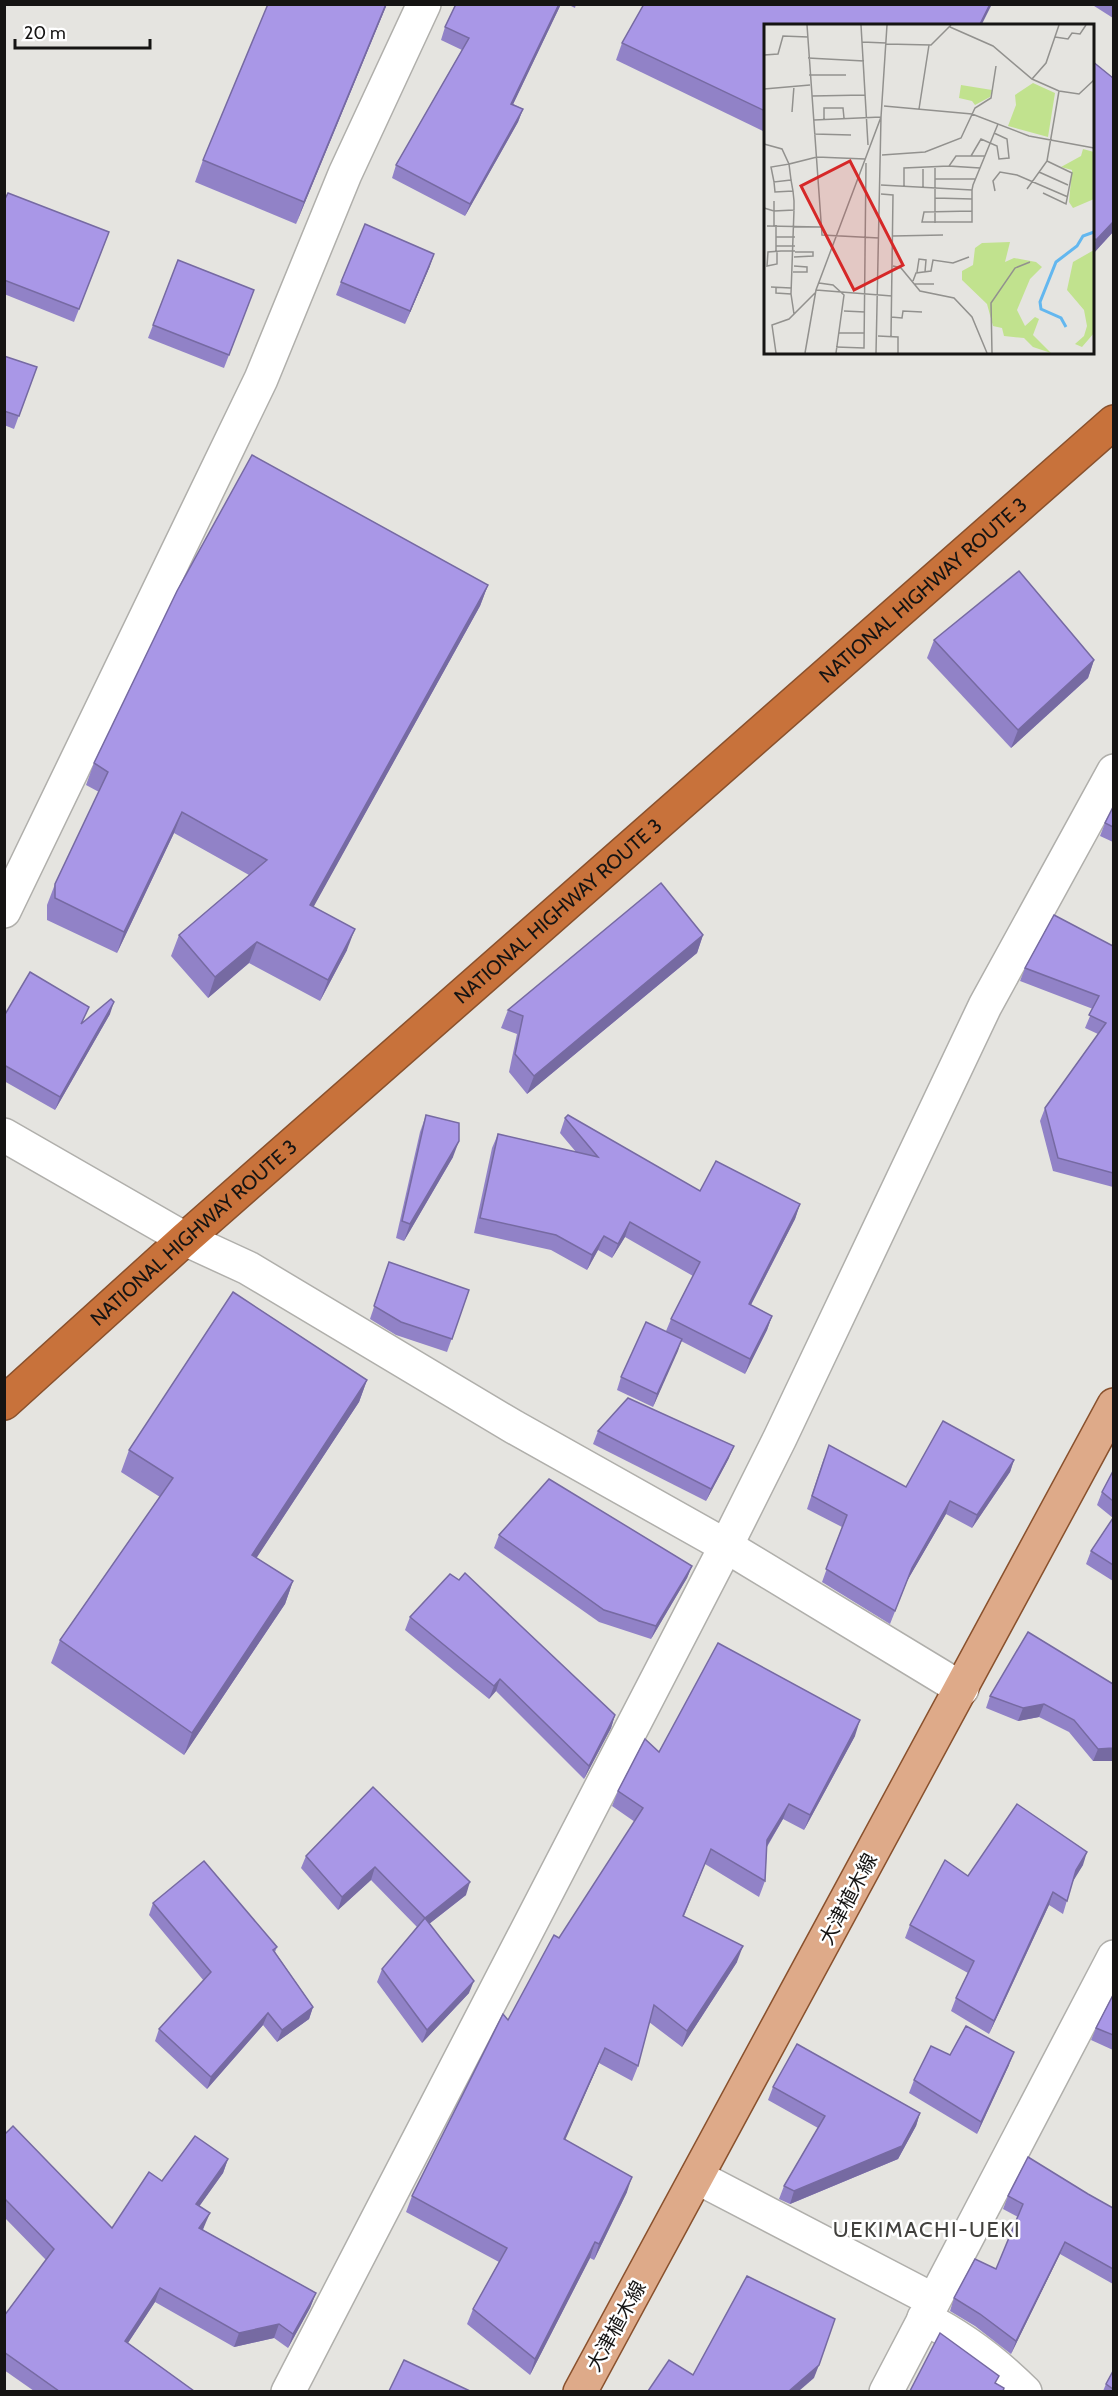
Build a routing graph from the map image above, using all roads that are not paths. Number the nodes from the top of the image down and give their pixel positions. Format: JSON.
{"nodes":[{"id":1,"x":424,"y":4,"type":"edge"},
{"id":2,"x":1113,"y":423,"type":"edge"},
{"id":3,"x":1113,"y":771,"type":"edge"},
{"id":4,"x":4,"y":911,"type":"edge"},
{"id":5,"x":4,"y":1135,"type":"edge"},
{"id":6,"x":185,"y":1239,"type":"junction"},
{"id":7,"x":4,"y":1402,"type":"edge"},
{"id":8,"x":1113,"y":1405,"type":"edge"},
{"id":9,"x":726,"y":1546,"type":"junction"},
{"id":10,"x":962,"y":1689,"type":"junction"},
{"id":11,"x":1113,"y":1956,"type":"edge"},
{"id":12,"x":697,"y":2177,"type":"junction"},
{"id":13,"x":929,"y":2309,"type":"junction"},
{"id":14,"x":288,"y":2391,"type":"edge"},
{"id":15,"x":580,"y":2391,"type":"edge"},
{"id":16,"x":886,"y":2391,"type":"edge"},
{"id":17,"x":1025,"y":2391,"type":"edge"}],
"edges":[{"from":1,"to":4,"type":"street"},
{"from":2,"to":6,"type":"highway","name":"NATIONAL HIGHWAY ROUTE 3"},
{"from":3,"to":9,"type":"street"},
{"from":5,"to":6,"type":"street"},
{"from":6,"to":7,"type":"highway","name":"NATIONAL HIGHWAY ROUTE 3"},
{"from":6,"to":9,"type":"street"},
{"from":8,"to":10,"type":"main road","name":"大津植木線"},
{"from":9,"to":10,"type":"street"},
{"from":9,"to":14,"type":"street"},
{"from":10,"to":12,"type":"main road","name":"大津植木線"},
{"from":11,"to":13,"type":"street"},
{"from":12,"to":13,"type":"street"},
{"from":12,"to":15,"type":"main road","name":"大津植木線"},
{"from":13,"to":16,"type":"street"},
{"from":13,"to":17,"type":"street"}]}
